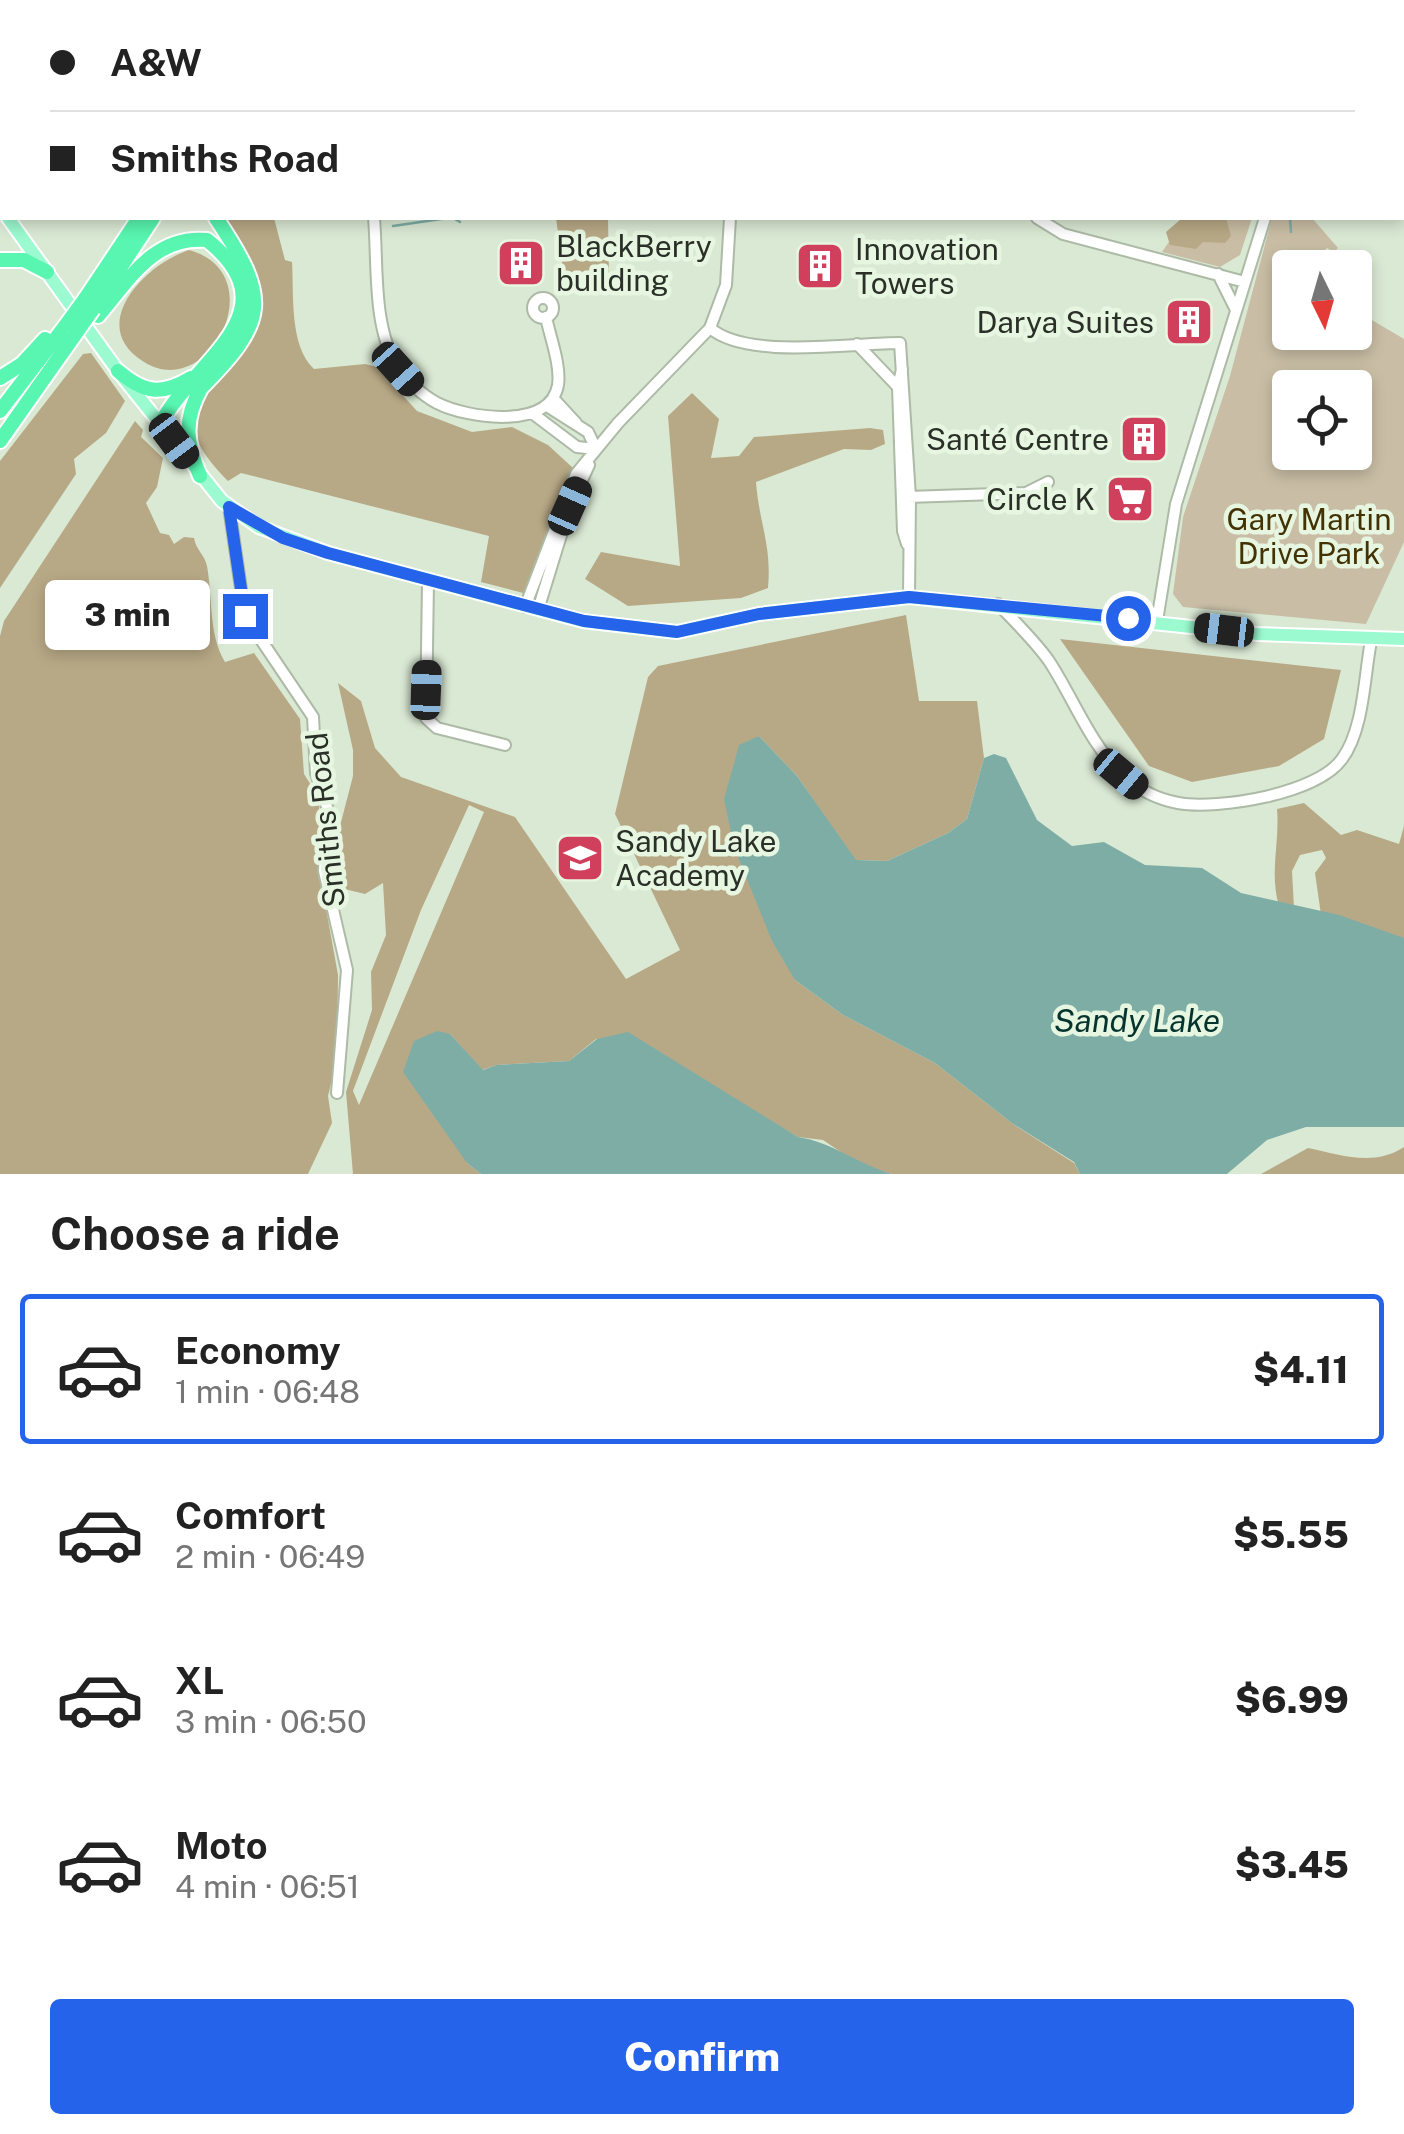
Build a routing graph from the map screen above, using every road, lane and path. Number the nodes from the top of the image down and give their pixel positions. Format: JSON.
{"nodes":[{"id":1,"x":9,"y":220,"type":"edge"},
{"id":2,"x":139,"y":220,"type":"edge"},
{"id":3,"x":152,"y":220,"type":"edge"},
{"id":4,"x":217,"y":220,"type":"edge"},
{"id":5,"x":374,"y":220,"type":"edge"},
{"id":6,"x":730,"y":220,"type":"edge"},
{"id":7,"x":1041,"y":220,"type":"edge"},
{"id":8,"x":1264,"y":220,"type":"edge"},
{"id":9,"x":0,"y":260,"type":"edge"},
{"id":10,"x":46,"y":272,"type":"junction"},
{"id":11,"x":1218,"y":274,"type":"junction"},
{"id":12,"x":1245,"y":282,"type":"junction"},
{"id":13,"x":90,"y":305,"type":"junction"},
{"id":14,"x":1236,"y":310,"type":"junction"},
{"id":15,"x":546,"y":317,"type":"dead end"},
{"id":16,"x":710,"y":328,"type":"junction"},
{"id":17,"x":70,"y":331,"type":"junction"},
{"id":18,"x":856,"y":343,"type":"junction"},
{"id":19,"x":212,"y":363,"type":"junction"},
{"id":20,"x":902,"y":368,"type":"junction"},
{"id":21,"x":118,"y":371,"type":"junction"},
{"id":22,"x":0,"y":378,"type":"edge"},
{"id":23,"x":898,"y":387,"type":"junction"},
{"id":24,"x":201,"y":388,"type":"junction"},
{"id":25,"x":550,"y":402,"type":"junction"},
{"id":26,"x":0,"y":411,"type":"edge"},
{"id":27,"x":532,"y":413,"type":"junction"},
{"id":28,"x":161,"y":423,"type":"junction"},
{"id":29,"x":0,"y":442,"type":"edge"},
{"id":30,"x":596,"y":449,"type":"junction"},
{"id":31,"x":200,"y":476,"type":"junction"},
{"id":32,"x":1048,"y":482,"type":"dead end"},
{"id":33,"x":906,"y":497,"type":"junction"},
{"id":34,"x":229,"y":507,"type":"junction"},
{"id":35,"x":428,"y":581,"type":"junction"},
{"id":36,"x":909,"y":597,"type":"junction"},
{"id":37,"x":998,"y":603,"type":"junction"},
{"id":38,"x":532,"y":608,"type":"junction"},
{"id":39,"x":1158,"y":621,"type":"junction"},
{"id":40,"x":1404,"y":639,"type":"edge"},
{"id":41,"x":1371,"y":641,"type":"junction"},
{"id":42,"x":505,"y":745,"type":"dead end"},
{"id":43,"x":337,"y":1093,"type":"dead end"}],
"edges":[{"from":1,"to":10,"type":"main road"},
{"from":2,"to":13,"type":"highway"},
{"from":3,"to":13,"type":"highway"},
{"from":4,"to":24,"type":"highway"},
{"from":5,"to":27,"type":"street"},
{"from":6,"to":16,"type":"street"},
{"from":7,"to":11,"type":"street"},
{"from":8,"to":12,"type":"street"},
{"from":9,"to":10,"type":"highway"},
{"from":10,"to":21,"type":"main road"},
{"from":11,"to":12,"type":"street"},
{"from":11,"to":14,"type":"street"},
{"from":12,"to":14,"type":"street"},
{"from":13,"to":17,"type":"highway","bridge":true},
{"from":13,"to":17,"type":"highway"},
{"from":13,"to":19,"type":"highway"},
{"from":14,"to":39,"type":"street"},
{"from":15,"to":25,"type":"street"},
{"from":16,"to":18,"type":"street"},
{"from":16,"to":30,"type":"street"},
{"from":17,"to":22,"type":"highway"},
{"from":17,"to":26,"type":"highway"},
{"from":17,"to":29,"type":"highway"},
{"from":18,"to":20,"type":"street"},
{"from":18,"to":23,"type":"street"},
{"from":19,"to":21,"type":"highway"},
{"from":19,"to":28,"type":"highway"},
{"from":20,"to":23,"type":"street"},
{"from":20,"to":33,"type":"street"},
{"from":21,"to":28,"type":"main road"},
{"from":23,"to":33,"type":"street"},
{"from":24,"to":28,"type":"highway"},
{"from":24,"to":31,"type":"highway"},
{"from":25,"to":27,"type":"street"},
{"from":25,"to":30,"type":"street"},
{"from":27,"to":30,"type":"street"},
{"from":28,"to":31,"type":"main road"},
{"from":30,"to":38,"type":"street"},
{"from":31,"to":34,"type":"main road"},
{"from":32,"to":33,"type":"street"},
{"from":33,"to":36,"type":"street"},
{"from":34,"to":35,"type":"main road"},
{"from":34,"to":43,"type":"street","name":"Smiths Road"},
{"from":35,"to":38,"type":"main road"},
{"from":35,"to":42,"type":"street"},
{"from":36,"to":37,"type":"main road"},
{"from":36,"to":38,"type":"main road"},
{"from":37,"to":39,"type":"main road"},
{"from":37,"to":41,"type":"street"},
{"from":39,"to":41,"type":"main road"},
{"from":40,"to":41,"type":"main road"}]}
